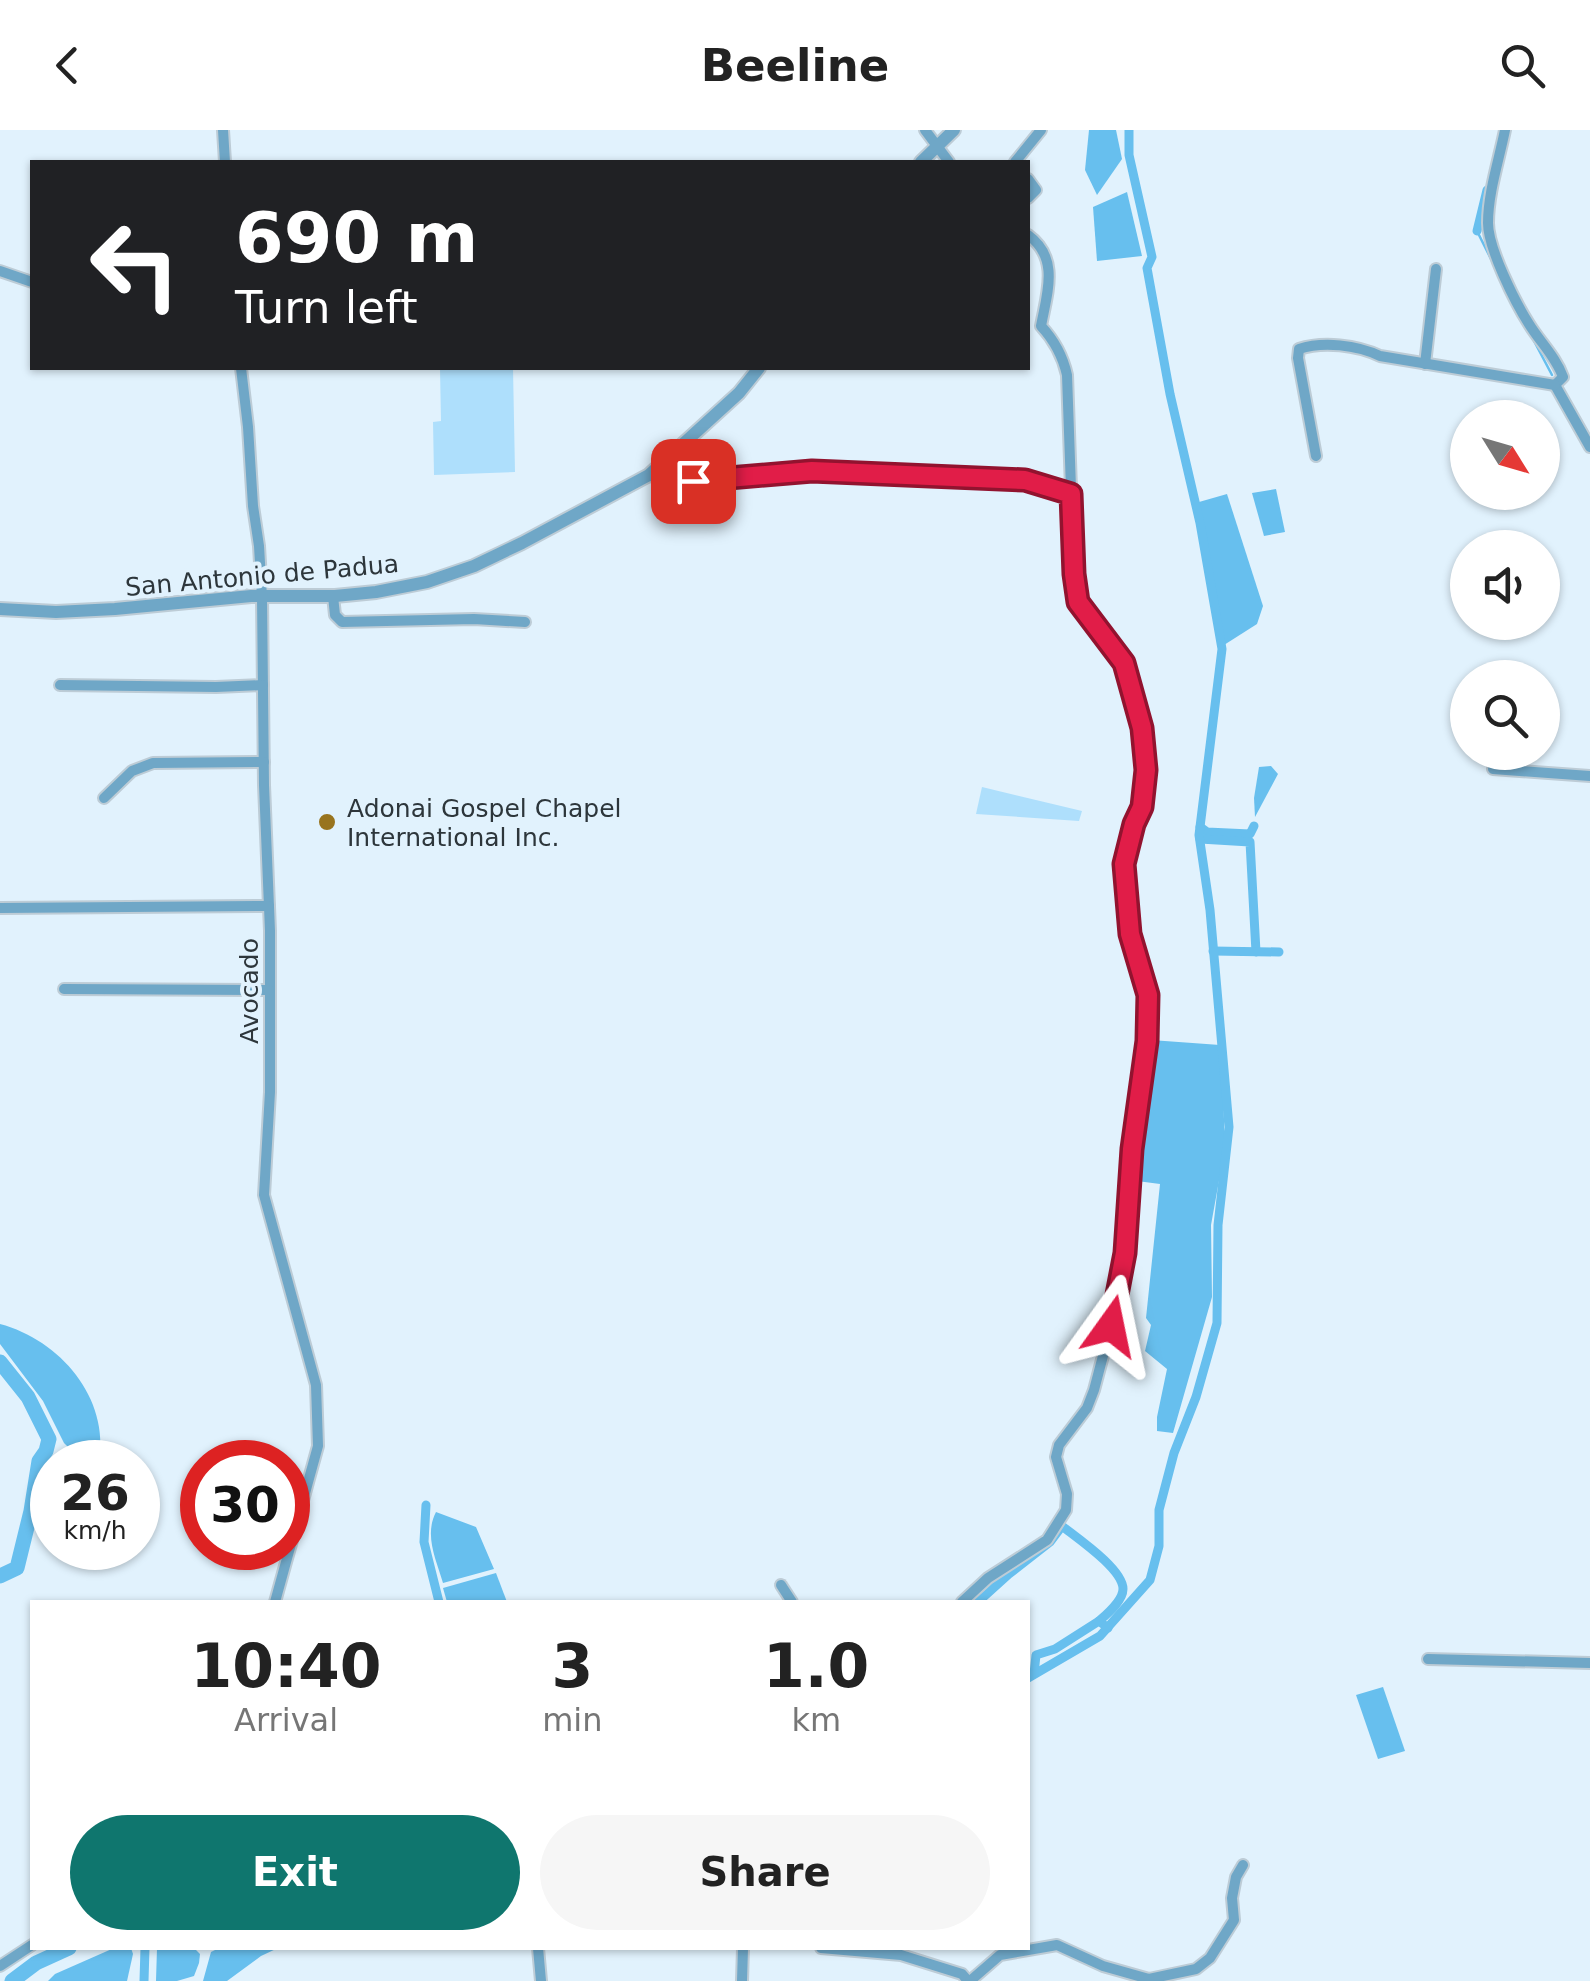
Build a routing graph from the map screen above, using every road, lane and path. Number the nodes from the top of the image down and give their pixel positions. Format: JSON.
{"nodes":[{"id":1,"x":223,"y":130,"type":"edge"},
{"id":2,"x":925,"y":130,"type":"edge"},
{"id":3,"x":954,"y":130,"type":"edge"},
{"id":4,"x":1041,"y":130,"type":"edge"},
{"id":5,"x":1505,"y":130,"type":"edge"},
{"id":6,"x":938,"y":147,"type":"junction"},
{"id":7,"x":226,"y":160,"type":"edge"},
{"id":8,"x":923,"y":160,"type":"edge"},
{"id":9,"x":947,"y":160,"type":"edge"},
{"id":10,"x":1018,"y":160,"type":"edge"},
{"id":11,"x":1030,"y":236,"type":"edge"},
{"id":12,"x":1436,"y":269,"type":"dead end"},
{"id":13,"x":0,"y":271,"type":"edge"},
{"id":14,"x":30,"y":281,"type":"edge"},
{"id":15,"x":1424,"y":364,"type":"junction"},
{"id":16,"x":241,"y":370,"type":"edge"},
{"id":17,"x":757,"y":370,"type":"edge"},
{"id":18,"x":1555,"y":385,"type":"junction"},
{"id":19,"x":1590,"y":447,"type":"edge"},
{"id":20,"x":1316,"y":456,"type":"dead end"},
{"id":21,"x":649,"y":475,"type":"junction"},
{"id":22,"x":1071,"y":494,"type":"junction"},
{"id":23,"x":262,"y":596,"type":"junction"},
{"id":24,"x":332,"y":596,"type":"junction"},
{"id":25,"x":0,"y":609,"type":"edge"},
{"id":26,"x":525,"y":622,"type":"dead end"},
{"id":27,"x":60,"y":685,"type":"dead end"},
{"id":28,"x":262,"y":685,"type":"junction"},
{"id":29,"x":264,"y":762,"type":"junction"},
{"id":30,"x":1518,"y":770,"type":"edge"},
{"id":31,"x":1590,"y":776,"type":"edge"},
{"id":32,"x":104,"y":798,"type":"dead end"},
{"id":33,"x":269,"y":906,"type":"junction"},
{"id":34,"x":0,"y":908,"type":"edge"},
{"id":35,"x":64,"y":989,"type":"dead end"},
{"id":36,"x":269,"y":990,"type":"junction"},
{"id":37,"x":781,"y":1585,"type":"dead end"},
{"id":38,"x":277,"y":1600,"type":"edge"},
{"id":39,"x":791,"y":1600,"type":"edge"},
{"id":40,"x":964,"y":1600,"type":"edge"},
{"id":41,"x":1428,"y":1659,"type":"dead end"},
{"id":42,"x":1590,"y":1663,"type":"edge"},
{"id":43,"x":1243,"y":1865,"type":"dead end"},
{"id":44,"x":30,"y":1946,"type":"edge"},
{"id":45,"x":538,"y":1950,"type":"edge"},
{"id":46,"x":743,"y":1950,"type":"edge"},
{"id":47,"x":844,"y":1950,"type":"edge"},
{"id":48,"x":1028,"y":1950,"type":"edge"},
{"id":49,"x":1030,"y":1950,"type":"edge"},
{"id":50,"x":0,"y":1966,"type":"edge"},
{"id":51,"x":541,"y":1981,"type":"edge"},
{"id":52,"x":742,"y":1981,"type":"edge"},
{"id":53,"x":969,"y":1981,"type":"edge"}],
"edges":[{"from":1,"to":7,"type":"street"},
{"from":2,"to":6,"type":"street"},
{"from":3,"to":6,"type":"street"},
{"from":4,"to":10,"type":"street"},
{"from":5,"to":18,"type":"street"},
{"from":6,"to":8,"type":"street"},
{"from":6,"to":9,"type":"street"},
{"from":11,"to":22,"type":"street"},
{"from":12,"to":15,"type":"street"},
{"from":13,"to":14,"type":"street"},
{"from":15,"to":18,"type":"street"},
{"from":15,"to":20,"type":"street"},
{"from":16,"to":23,"type":"street","name":"Avocado"},
{"from":17,"to":21,"type":"street","name":"San Antonio de Padua"},
{"from":18,"to":19,"type":"street"},
{"from":21,"to":22,"type":"street"},
{"from":21,"to":24,"type":"street","name":"San Antonio de Padua"},
{"from":22,"to":40,"type":"street"},
{"from":23,"to":24,"type":"street","name":"San Antonio de Padua"},
{"from":23,"to":25,"type":"street","name":"San Antonio de Padua"},
{"from":23,"to":28,"type":"street","name":"Avocado"},
{"from":24,"to":26,"type":"street"},
{"from":27,"to":28,"type":"street"},
{"from":28,"to":29,"type":"street","name":"Avocado"},
{"from":29,"to":32,"type":"street"},
{"from":29,"to":33,"type":"street","name":"Avocado"},
{"from":30,"to":31,"type":"street"},
{"from":33,"to":34,"type":"street"},
{"from":33,"to":36,"type":"street","name":"Avocado"},
{"from":35,"to":36,"type":"street"},
{"from":36,"to":38,"type":"street","name":"Avocado"},
{"from":37,"to":39,"type":"street"},
{"from":41,"to":42,"type":"street"},
{"from":43,"to":49,"type":"street"},
{"from":44,"to":50,"type":"street"},
{"from":45,"to":51,"type":"street"},
{"from":46,"to":52,"type":"street"},
{"from":47,"to":53,"type":"street"},
{"from":48,"to":53,"type":"street"}]}
